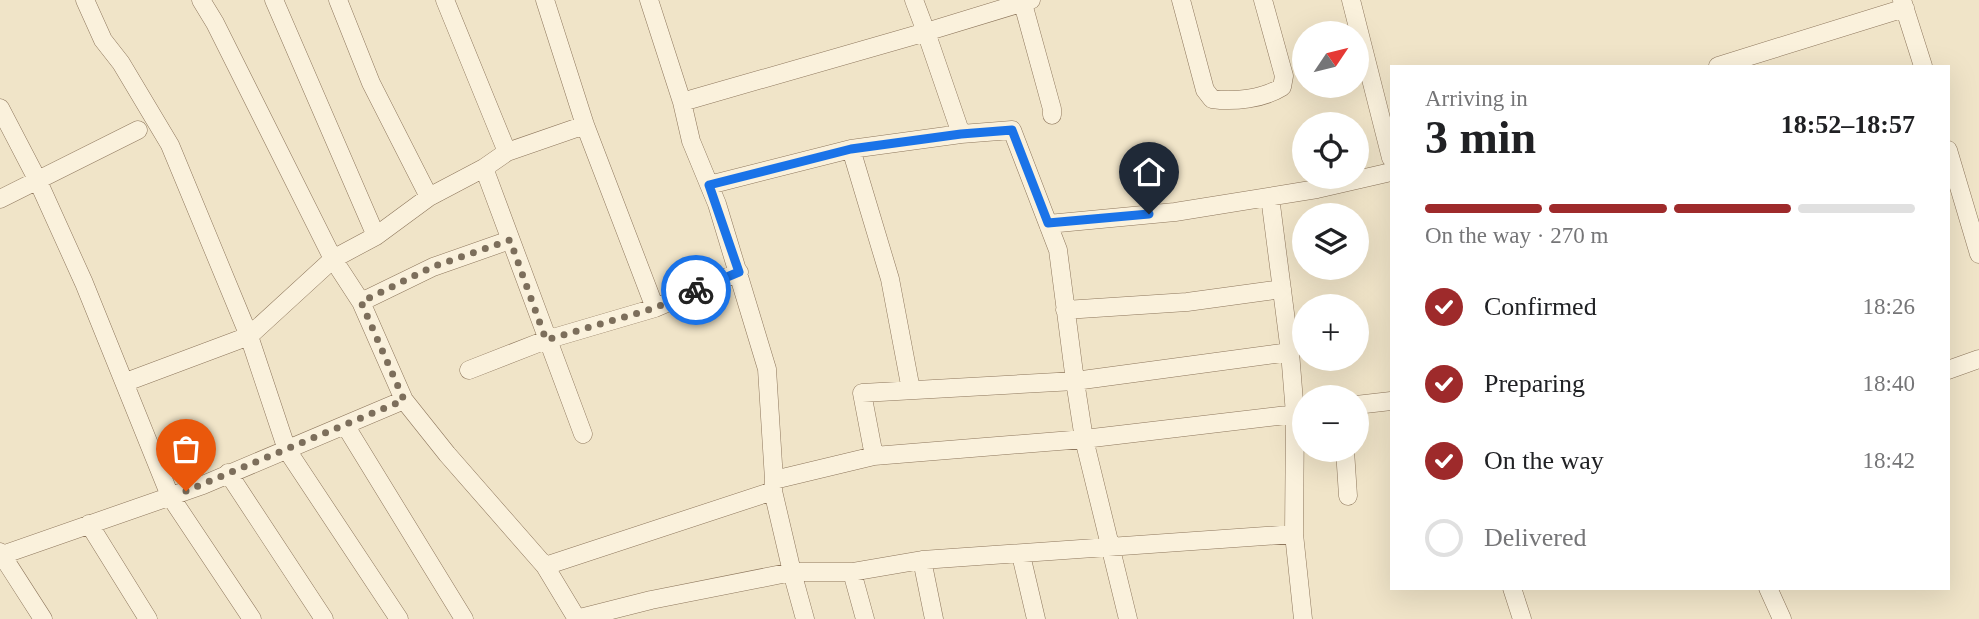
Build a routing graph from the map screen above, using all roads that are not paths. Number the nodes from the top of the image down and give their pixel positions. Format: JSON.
{"nodes":[{"id":1,"x":85,"y":0,"type":"edge"},
{"id":2,"x":201,"y":0,"type":"edge"},
{"id":3,"x":274,"y":0,"type":"edge"},
{"id":4,"x":338,"y":0,"type":"edge"},
{"id":5,"x":445,"y":0,"type":"edge"},
{"id":6,"x":545,"y":0,"type":"edge"},
{"id":7,"x":649,"y":0,"type":"edge"},
{"id":8,"x":914,"y":0,"type":"edge"},
{"id":9,"x":1181,"y":0,"type":"edge"},
{"id":10,"x":1263,"y":0,"type":"edge"},
{"id":11,"x":1351,"y":0,"type":"edge"},
{"id":12,"x":1025,"y":1,"type":"edge"},
{"id":13,"x":1904,"y":4,"type":"edge"},
{"id":14,"x":926,"y":32,"type":"junction"},
{"id":15,"x":1721,"y":65,"type":"edge"},
{"id":16,"x":1923,"y":65,"type":"edge"},
{"id":17,"x":682,"y":102,"type":"junction"},
{"id":18,"x":0,"y":108,"type":"edge"},
{"id":19,"x":1052,"y":115,"type":"dead end"},
{"id":20,"x":584,"y":125,"type":"junction"},
{"id":21,"x":138,"y":130,"type":"dead end"},
{"id":22,"x":961,"y":134,"type":"junction"},
{"id":23,"x":851,"y":149,"type":"junction"},
{"id":24,"x":507,"y":152,"type":"junction"},
{"id":25,"x":1390,"y":154,"type":"edge"},
{"id":26,"x":1950,"y":157,"type":"edge"},
{"id":27,"x":484,"y":168,"type":"junction"},
{"id":28,"x":1390,"y":172,"type":"edge"},
{"id":29,"x":37,"y":179,"type":"junction"},
{"id":30,"x":709,"y":185,"type":"junction"},
{"id":31,"x":429,"y":197,"type":"junction"},
{"id":32,"x":1270,"y":197,"type":"junction"},
{"id":33,"x":0,"y":199,"type":"edge"},
{"id":34,"x":1048,"y":223,"type":"junction"},
{"id":35,"x":376,"y":236,"type":"junction"},
{"id":36,"x":510,"y":240,"type":"junction"},
{"id":37,"x":1979,"y":254,"type":"edge"},
{"id":38,"x":333,"y":259,"type":"junction"},
{"id":39,"x":739,"y":272,"type":"junction"},
{"id":40,"x":1282,"y":289,"type":"junction"},
{"id":41,"x":361,"y":302,"type":"junction"},
{"id":42,"x":655,"y":308,"type":"junction"},
{"id":43,"x":1065,"y":310,"type":"junction"},
{"id":44,"x":249,"y":336,"type":"junction"},
{"id":45,"x":546,"y":340,"type":"junction"},
{"id":46,"x":1290,"y":352,"type":"junction"},
{"id":47,"x":1979,"y":359,"type":"edge"},
{"id":48,"x":1950,"y":369,"type":"edge"},
{"id":49,"x":469,"y":370,"type":"dead end"},
{"id":50,"x":1075,"y":381,"type":"junction"},
{"id":51,"x":126,"y":382,"type":"junction"},
{"id":52,"x":1295,"y":385,"type":"edge"},
{"id":53,"x":911,"y":390,"type":"junction"},
{"id":54,"x":404,"y":400,"type":"junction"},
{"id":55,"x":1390,"y":401,"type":"edge"},
{"id":56,"x":1369,"y":404,"type":"edge"},
{"id":57,"x":1292,"y":414,"type":"edge"},
{"id":58,"x":345,"y":425,"type":"junction"},
{"id":59,"x":583,"y":434,"type":"dead end"},
{"id":60,"x":1084,"y":439,"type":"junction"},
{"id":61,"x":287,"y":450,"type":"junction"},
{"id":62,"x":874,"y":456,"type":"junction"},
{"id":63,"x":1298,"y":462,"type":"edge"},
{"id":64,"x":1346,"y":462,"type":"edge"},
{"id":65,"x":228,"y":473,"type":"junction"},
{"id":66,"x":774,"y":486,"type":"junction"},
{"id":67,"x":170,"y":496,"type":"junction"},
{"id":68,"x":1348,"y":496,"type":"dead end"},
{"id":69,"x":89,"y":524,"type":"junction"},
{"id":70,"x":1294,"y":534,"type":"junction"},
{"id":71,"x":1112,"y":547,"type":"junction"},
{"id":72,"x":1,"y":553,"type":"edge"},
{"id":73,"x":1021,"y":555,"type":"junction"},
{"id":74,"x":922,"y":561,"type":"junction"},
{"id":75,"x":545,"y":566,"type":"junction"},
{"id":76,"x":792,"y":572,"type":"junction"},
{"id":77,"x":852,"y":572,"type":"junction"},
{"id":78,"x":1513,"y":590,"type":"edge"},
{"id":79,"x":1769,"y":590,"type":"edge"},
{"id":80,"x":802,"y":618,"type":"edge"},
{"id":81,"x":43,"y":619,"type":"edge"},
{"id":82,"x":148,"y":619,"type":"edge"},
{"id":83,"x":252,"y":619,"type":"edge"},
{"id":84,"x":324,"y":619,"type":"edge"},
{"id":85,"x":399,"y":619,"type":"edge"},
{"id":86,"x":464,"y":619,"type":"edge"},
{"id":87,"x":577,"y":619,"type":"edge"},
{"id":88,"x":864,"y":619,"type":"edge"},
{"id":89,"x":934,"y":619,"type":"edge"},
{"id":90,"x":1036,"y":619,"type":"edge"},
{"id":91,"x":1128,"y":619,"type":"edge"},
{"id":92,"x":1303,"y":619,"type":"edge"},
{"id":93,"x":1522,"y":619,"type":"edge"},
{"id":94,"x":1782,"y":619,"type":"edge"}],
"edges":[{"from":1,"to":44,"type":"street"},
{"from":2,"to":38,"type":"street"},
{"from":3,"to":35,"type":"street"},
{"from":4,"to":31,"type":"street"},
{"from":5,"to":24,"type":"street"},
{"from":6,"to":20,"type":"street"},
{"from":7,"to":17,"type":"street"},
{"from":8,"to":14,"type":"street"},
{"from":9,"to":10,"type":"street"},
{"from":11,"to":25,"type":"street"},
{"from":12,"to":14,"type":"street"},
{"from":12,"to":19,"type":"street"},
{"from":13,"to":15,"type":"street"},
{"from":13,"to":16,"type":"street"},
{"from":14,"to":17,"type":"street"},
{"from":14,"to":22,"type":"street"},
{"from":17,"to":30,"type":"street"},
{"from":18,"to":29,"type":"street"},
{"from":20,"to":24,"type":"street"},
{"from":20,"to":42,"type":"street"},
{"from":21,"to":29,"type":"street"},
{"from":22,"to":23,"type":"street"},
{"from":22,"to":34,"type":"street"},
{"from":23,"to":30,"type":"street"},
{"from":23,"to":53,"type":"street"},
{"from":24,"to":27,"type":"street"},
{"from":26,"to":37,"type":"street"},
{"from":27,"to":31,"type":"street"},
{"from":27,"to":36,"type":"street"},
{"from":28,"to":32,"type":"street"},
{"from":29,"to":33,"type":"street"},
{"from":29,"to":51,"type":"street"},
{"from":30,"to":39,"type":"street"},
{"from":31,"to":35,"type":"street"},
{"from":32,"to":34,"type":"street"},
{"from":32,"to":40,"type":"street"},
{"from":34,"to":43,"type":"street"},
{"from":35,"to":38,"type":"street"},
{"from":36,"to":41,"type":"street"},
{"from":36,"to":45,"type":"street"},
{"from":38,"to":41,"type":"street"},
{"from":38,"to":44,"type":"street"},
{"from":39,"to":42,"type":"street"},
{"from":39,"to":66,"type":"street"},
{"from":40,"to":43,"type":"street"},
{"from":40,"to":46,"type":"street"},
{"from":41,"to":54,"type":"street"},
{"from":42,"to":45,"type":"street"},
{"from":43,"to":50,"type":"street"},
{"from":44,"to":51,"type":"street"},
{"from":44,"to":61,"type":"street"},
{"from":45,"to":49,"type":"street"},
{"from":45,"to":59,"type":"street"},
{"from":46,"to":50,"type":"street"},
{"from":46,"to":52,"type":"street"},
{"from":47,"to":48,"type":"street"},
{"from":50,"to":53,"type":"street"},
{"from":50,"to":60,"type":"street"},
{"from":51,"to":67,"type":"street"},
{"from":53,"to":62,"type":"street"},
{"from":54,"to":58,"type":"street"},
{"from":54,"to":75,"type":"street"},
{"from":55,"to":56,"type":"street"},
{"from":57,"to":60,"type":"street"},
{"from":58,"to":61,"type":"street"},
{"from":58,"to":86,"type":"street"},
{"from":60,"to":62,"type":"street"},
{"from":60,"to":71,"type":"street"},
{"from":61,"to":65,"type":"street"},
{"from":61,"to":85,"type":"street"},
{"from":62,"to":66,"type":"street"},
{"from":63,"to":70,"type":"street"},
{"from":64,"to":68,"type":"street"},
{"from":65,"to":67,"type":"street"},
{"from":65,"to":84,"type":"street"},
{"from":66,"to":75,"type":"street"},
{"from":66,"to":76,"type":"street"},
{"from":67,"to":69,"type":"street"},
{"from":67,"to":83,"type":"street"},
{"from":69,"to":72,"type":"street"},
{"from":69,"to":82,"type":"street"},
{"from":70,"to":71,"type":"street"},
{"from":70,"to":92,"type":"street"},
{"from":71,"to":73,"type":"street"},
{"from":71,"to":91,"type":"street"},
{"from":72,"to":81,"type":"street"},
{"from":73,"to":74,"type":"street"},
{"from":73,"to":90,"type":"street"},
{"from":74,"to":77,"type":"street"},
{"from":74,"to":89,"type":"street"},
{"from":75,"to":87,"type":"street"},
{"from":76,"to":77,"type":"street"},
{"from":76,"to":80,"type":"street"},
{"from":76,"to":87,"type":"street"},
{"from":77,"to":88,"type":"street"},
{"from":78,"to":93,"type":"street"},
{"from":79,"to":94,"type":"street"}]}
